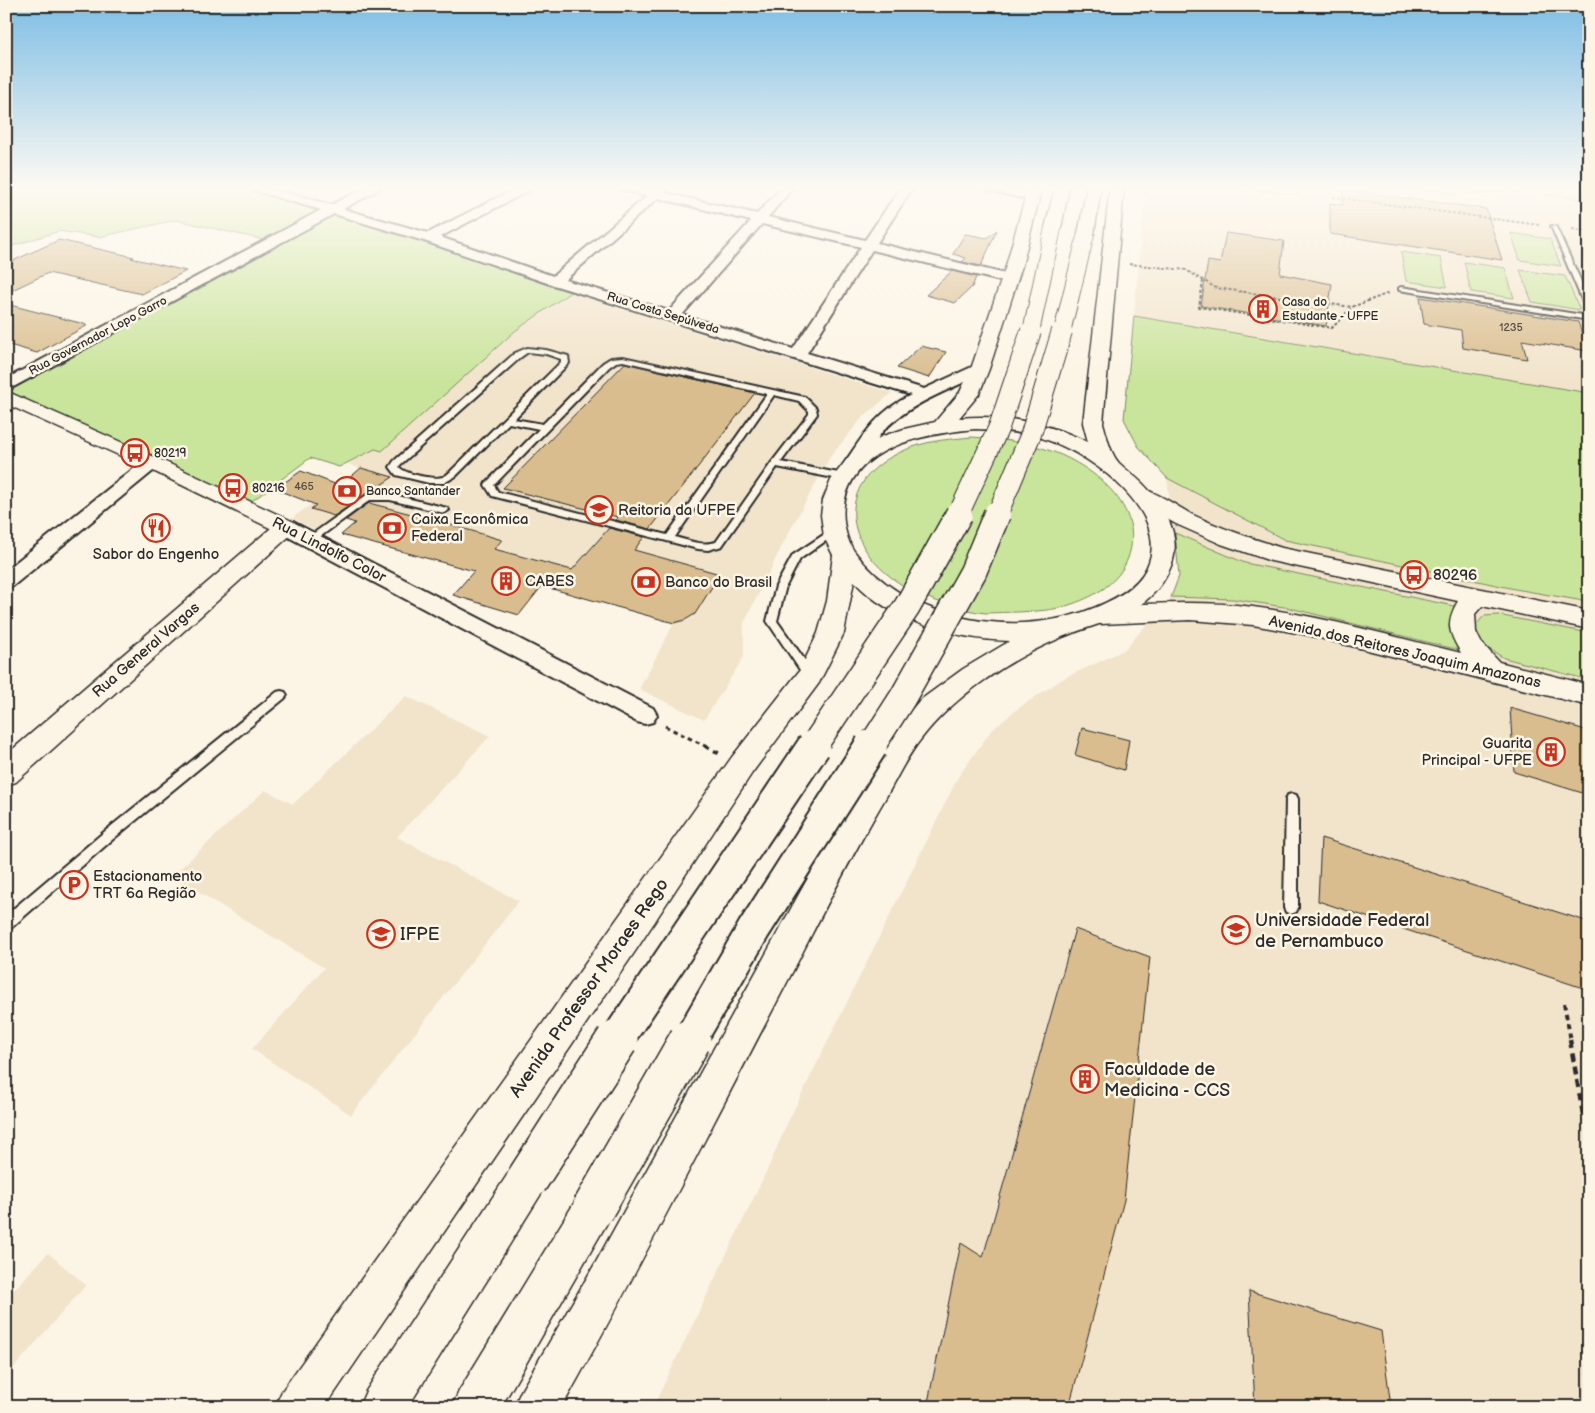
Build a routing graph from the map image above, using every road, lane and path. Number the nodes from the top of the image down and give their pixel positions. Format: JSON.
{"nodes":[{"id":1,"x":252,"y":253,"type":"edge"},
{"id":2,"x":473,"y":253,"type":"edge"},
{"id":3,"x":587,"y":253,"type":"edge"},
{"id":4,"x":729,"y":253,"type":"edge"},
{"id":5,"x":864,"y":253,"type":"edge"},
{"id":6,"x":897,"y":253,"type":"edge"},
{"id":7,"x":1016,"y":253,"type":"edge"},
{"id":8,"x":1048,"y":253,"type":"edge"},
{"id":9,"x":1081,"y":253,"type":"edge"},
{"id":10,"x":1110,"y":253,"type":"edge"},
{"id":11,"x":1565,"y":253,"type":"edge"},
{"id":12,"x":1109,"y":262,"type":"junction"},
{"id":13,"x":1009,"y":280,"type":"junction"},
{"id":14,"x":555,"y":281,"type":"junction"},
{"id":15,"x":1203,"y":281,"type":"junction"},
{"id":16,"x":1401,"y":289,"type":"joint"},
{"id":17,"x":1352,"y":307,"type":"junction"},
{"id":18,"x":1589,"y":307,"type":"edge"},
{"id":19,"x":673,"y":316,"type":"junction"},
{"id":20,"x":1589,"y":318,"type":"edge"},
{"id":21,"x":798,"y":354,"type":"junction"},
{"id":22,"x":980,"y":369,"type":"junction"},
{"id":23,"x":6,"y":386,"type":"edge"},
{"id":24,"x":772,"y":392,"type":"junction"},
{"id":25,"x":927,"y":395,"type":"junction"},
{"id":26,"x":6,"y":398,"type":"edge"},
{"id":27,"x":508,"y":420,"type":"junction"},
{"id":28,"x":942,"y":426,"type":"junction"},
{"id":29,"x":544,"y":427,"type":"junction"},
{"id":30,"x":152,"y":463,"type":"junction"},
{"id":31,"x":1108,"y":463,"type":"junction"},
{"id":32,"x":775,"y":464,"type":"junction"},
{"id":33,"x":847,"y":472,"type":"junction"},
{"id":34,"x":1143,"y":496,"type":"junction"},
{"id":35,"x":444,"y":510,"type":"dead end"},
{"id":36,"x":286,"y":527,"type":"junction"},
{"id":37,"x":669,"y":539,"type":"junction"},
{"id":38,"x":310,"y":540,"type":"junction"},
{"id":39,"x":839,"y":543,"type":"junction"},
{"id":40,"x":6,"y":581,"type":"edge"},
{"id":41,"x":1479,"y":597,"type":"junction"},
{"id":42,"x":1101,"y":615,"type":"junction"},
{"id":43,"x":1589,"y":620,"type":"edge"},
{"id":44,"x":1054,"y":630,"type":"junction"},
{"id":45,"x":1490,"y":670,"type":"junction"},
{"id":46,"x":810,"y":676,"type":"junction"},
{"id":47,"x":281,"y":695,"type":"dead end"},
{"id":48,"x":1589,"y":696,"type":"edge"},
{"id":49,"x":645,"y":715,"type":"joint"},
{"id":50,"x":742,"y":765,"type":"junction"},
{"id":51,"x":6,"y":773,"type":"edge"},
{"id":52,"x":1292,"y":799,"type":"dead end"},
{"id":53,"x":1291,"y":908,"type":"dead end"},
{"id":54,"x":6,"y":924,"type":"edge"},
{"id":55,"x":1564,"y":1003,"type":"dead end"},
{"id":56,"x":1584,"y":1120,"type":"dead end"},
{"id":57,"x":298,"y":1407,"type":"edge"},
{"id":58,"x":382,"y":1407,"type":"edge"},
{"id":59,"x":475,"y":1407,"type":"edge"},
{"id":60,"x":538,"y":1407,"type":"edge"}],
"edges":[{"from":1,"to":23,"type":"street","name":"Rua Governador Lopo Garro"},
{"from":2,"to":14,"type":"street","name":"Rua Costa Sepúlveda"},
{"from":3,"to":14,"type":"street"},
{"from":4,"to":19,"type":"street"},
{"from":5,"to":21,"type":"street"},
{"from":6,"to":13,"type":"street"},
{"from":7,"to":13,"type":"main road"},
{"from":8,"to":58,"type":"main road","bridge":true},
{"from":9,"to":59,"type":"main road","bridge":true},
{"from":10,"to":12,"type":"main road"},
{"from":11,"to":18,"type":"lane"},
{"from":12,"to":15,"type":"path"},
{"from":12,"to":31,"type":"main road"},
{"from":13,"to":22,"type":"main road"},
{"from":14,"to":19,"type":"street","name":"Rua Costa Sepúlveda"},
{"from":15,"to":17,"type":"path"},
{"from":15,"to":17,"type":"path"},
{"from":16,"to":17,"type":"path"},
{"from":16,"to":20,"type":"lane"},
{"from":19,"to":21,"type":"street","name":"Rua Costa Sepúlveda"},
{"from":21,"to":25,"type":"street","name":"Rua Costa Sepúlveda"},
{"from":22,"to":25,"type":"street"},
{"from":22,"to":28,"type":"main road"},
{"from":24,"to":29,"type":"lane"},
{"from":24,"to":32,"type":"lane"},
{"from":24,"to":37,"type":"lane"},
{"from":25,"to":33,"type":"street"},
{"from":26,"to":30,"type":"main road","name":"Rua Lindolfo Color"},
{"from":27,"to":27,"type":"lane"},
{"from":27,"to":29,"type":"lane"},
{"from":28,"to":31,"type":"main road"},
{"from":28,"to":33,"type":"main road"},
{"from":29,"to":37,"type":"lane"},
{"from":30,"to":36,"type":"main road","name":"Rua Lindolfo Color"},
{"from":30,"to":40,"type":"street"},
{"from":31,"to":34,"type":"main road"},
{"from":32,"to":33,"type":"lane"},
{"from":32,"to":37,"type":"lane"},
{"from":33,"to":39,"type":"main road","name":"Avenida Professor Moraes Rego"},
{"from":34,"to":41,"type":"main road"},
{"from":34,"to":42,"type":"main road"},
{"from":35,"to":38,"type":"lane"},
{"from":36,"to":38,"type":"street","name":"Rua Lindolfo Color"},
{"from":36,"to":51,"type":"main road","name":"Rua General Vargas"},
{"from":38,"to":49,"type":"street","name":"Rua Lindolfo Color"},
{"from":39,"to":44,"type":"main road"},
{"from":39,"to":46,"type":"main road","name":"Avenida Professor Moraes Rego"},
{"from":39,"to":46,"type":"lane"},
{"from":41,"to":43,"type":"main road"},
{"from":41,"to":45,"type":"main road"},
{"from":42,"to":44,"type":"main road"},
{"from":42,"to":45,"type":"main road","name":"Avenida dos Reitores Joaquim Amazonas"},
{"from":44,"to":60,"type":"main road"},
{"from":45,"to":48,"type":"main road","name":"Avenida dos Reitores Joaquim Amazonas"},
{"from":46,"to":50,"type":"main road","name":"Avenida Professor Moraes Rego"},
{"from":47,"to":54,"type":"lane"},
{"from":49,"to":50,"type":"path"},
{"from":50,"to":57,"type":"main road","name":"Avenida Professor Moraes Rego"},
{"from":52,"to":53,"type":"lane"},
{"from":55,"to":56,"type":"path"}]}
